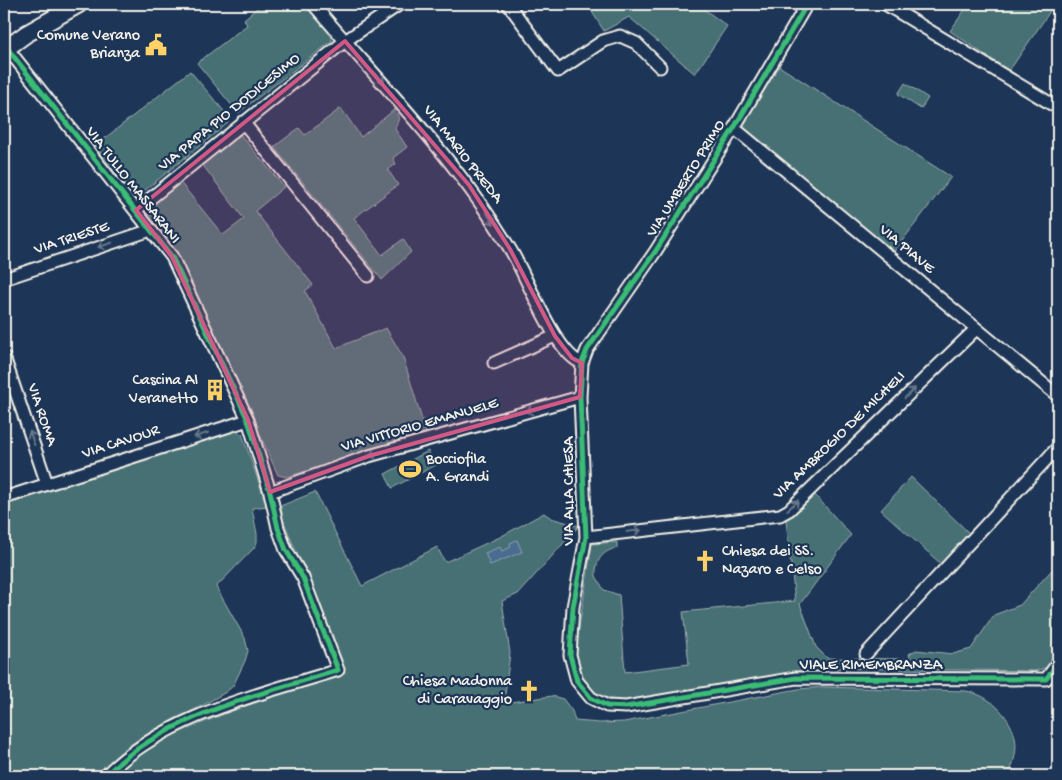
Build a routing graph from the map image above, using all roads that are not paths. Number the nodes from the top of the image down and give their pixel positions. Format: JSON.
{"nodes":[{"id":1,"x":79,"y":4,"type":"edge"},
{"id":2,"x":313,"y":4,"type":"edge"},
{"id":3,"x":400,"y":4,"type":"edge"},
{"id":4,"x":508,"y":4,"type":"edge"},
{"id":5,"x":807,"y":4,"type":"edge"},
{"id":6,"x":885,"y":4,"type":"edge"},
{"id":7,"x":345,"y":41,"type":"junction"},
{"id":8,"x":6,"y":49,"type":"edge"},
{"id":9,"x":660,"y":67,"type":"dead end"},
{"id":10,"x":1058,"y":108,"type":"edge"},
{"id":11,"x":243,"y":122,"type":"junction"},
{"id":12,"x":734,"y":128,"type":"junction"},
{"id":13,"x":136,"y":210,"type":"junction"},
{"id":14,"x":151,"y":230,"type":"junction"},
{"id":15,"x":368,"y":276,"type":"dead end"},
{"id":16,"x":4,"y":279,"type":"edge"},
{"id":17,"x":976,"y":328,"type":"junction"},
{"id":18,"x":555,"y":336,"type":"junction"},
{"id":19,"x":4,"y":357,"type":"edge"},
{"id":20,"x":494,"y":363,"type":"dead end"},
{"id":21,"x":582,"y":363,"type":"junction"},
{"id":22,"x":1058,"y":396,"type":"edge"},
{"id":23,"x":580,"y":397,"type":"junction"},
{"id":24,"x":248,"y":420,"type":"junction"},
{"id":25,"x":1058,"y":447,"type":"edge"},
{"id":26,"x":47,"y":484,"type":"junction"},
{"id":27,"x":270,"y":492,"type":"junction"},
{"id":28,"x":4,"y":498,"type":"edge"},
{"id":29,"x":586,"y":537,"type":"junction"},
{"id":30,"x":866,"y":654,"type":"dead end"},
{"id":31,"x":1058,"y":664,"type":"edge"},
{"id":32,"x":591,"y":698,"type":"joint"},
{"id":33,"x":105,"y":776,"type":"edge"}],
"edges":[{"from":1,"to":8,"type":"main road"},
{"from":2,"to":7,"type":"street","name":"VIA MARIO PREDA"},
{"from":3,"to":7,"type":"street","name":"VIA PAPA PIO DODICESIMO"},
{"from":4,"to":9,"type":"street"},
{"from":5,"to":12,"type":"street","name":"VIA UMBERTO PRIMO"},
{"from":6,"to":10,"type":"street"},
{"from":7,"to":11,"type":"street","name":"VIA PAPA PIO DODICESIMO"},
{"from":7,"to":18,"type":"street","name":"VIA MARIO PREDA","one_way":true},
{"from":8,"to":13,"type":"street","name":"VIA TULLO MASSARANI"},
{"from":11,"to":13,"type":"street","name":"VIA PAPA PIO DODICESIMO"},
{"from":11,"to":15,"type":"street"},
{"from":12,"to":17,"type":"street","name":"VIA PIAVE"},
{"from":12,"to":21,"type":"street","name":"VIA UMBERTO PRIMO"},
{"from":13,"to":14,"type":"street","name":"VIA TULLO MASSARANI"},
{"from":14,"to":16,"type":"street","name":"VIA TRIESTE","one_way":true},
{"from":14,"to":24,"type":"street","name":"VIA TULLO MASSARANI"},
{"from":17,"to":22,"type":"street","name":"VIA PIAVE"},
{"from":29,"to":17,"type":"street","name":"VIA AMBROGIO DE MICHELI","one_way":true},
{"from":18,"to":20,"type":"street"},
{"from":18,"to":21,"type":"street","name":"VIA MARIO PREDA"},
{"from":26,"to":19,"type":"street","name":"VIA ROMA","one_way":true},
{"from":21,"to":23,"type":"street","name":"VIA ALLA CHIESA"},
{"from":23,"to":27,"type":"street","name":"VIA VITTORIO EMANUELE","one_way":true},
{"from":23,"to":29,"type":"street","name":"VIA ALLA CHIESA"},
{"from":24,"to":26,"type":"street","name":"VIA CAVOUR","one_way":true},
{"from":24,"to":27,"type":"street","name":"VIA TULLO MASSARANI"},
{"from":25,"to":30,"type":"street"},
{"from":26,"to":28,"type":"street","name":"VIA CAVOUR"},
{"from":27,"to":33,"type":"street","name":"VIA TULLO MASSARANI"},
{"from":29,"to":32,"type":"street","name":"VIA ALLA CHIESA"},
{"from":31,"to":32,"type":"street","name":"VIALE RIMEMBRANZA"}]}
